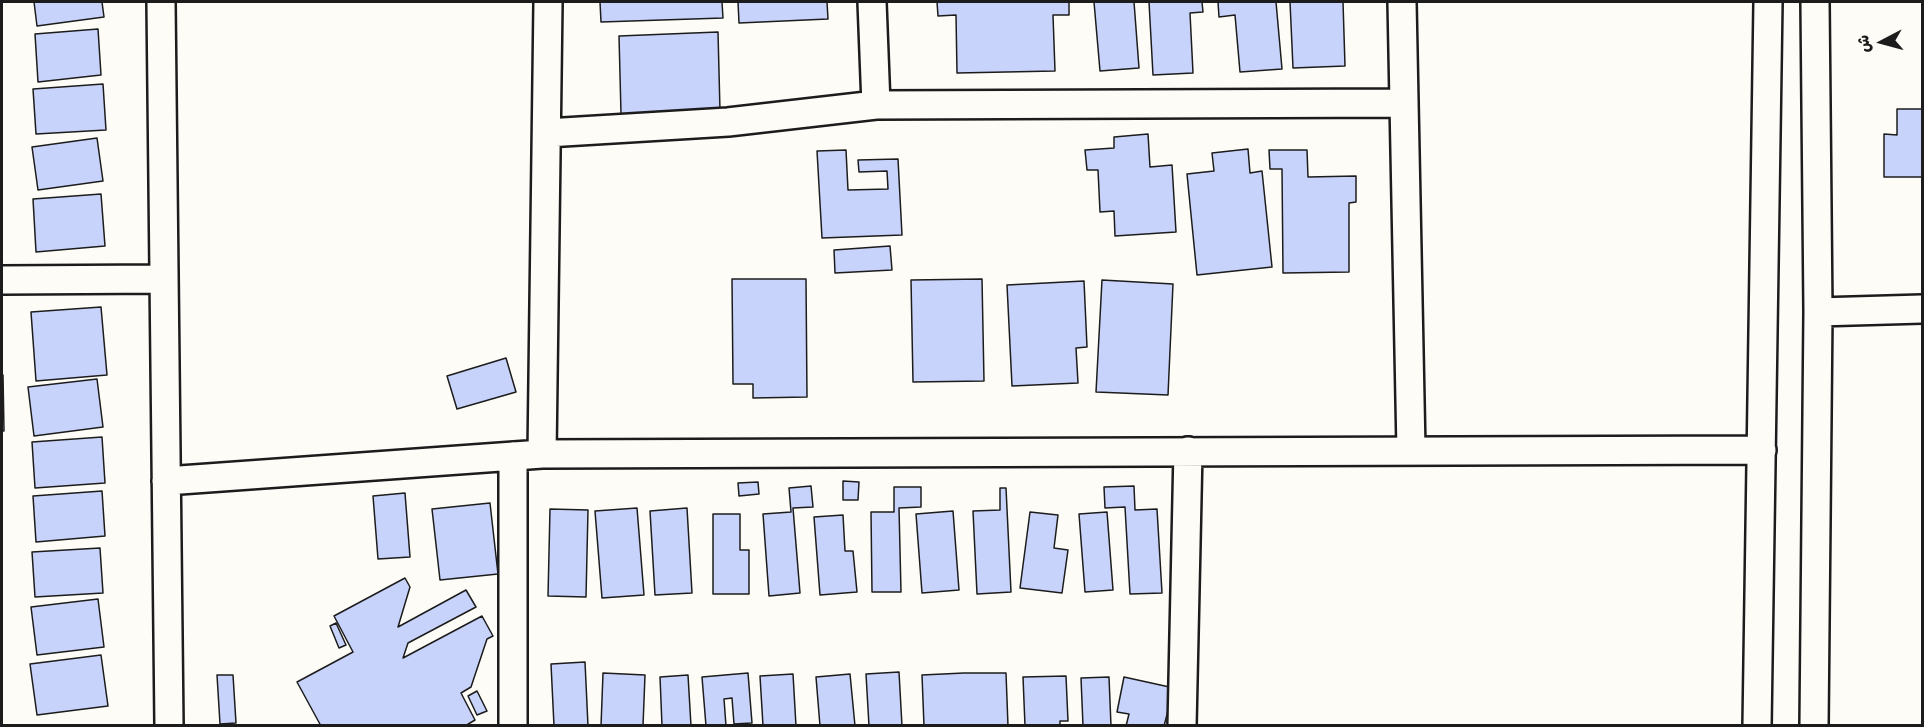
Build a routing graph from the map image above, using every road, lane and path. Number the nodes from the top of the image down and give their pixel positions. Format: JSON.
{"nodes":[{"id":1,"x":161,"y":2,"type":"edge"},
{"id":2,"x":548,"y":2,"type":"edge"},
{"id":3,"x":872,"y":2,"type":"edge"},
{"id":4,"x":1402,"y":2,"type":"edge"},
{"id":5,"x":1768,"y":2,"type":"edge"},
{"id":6,"x":1815,"y":2,"type":"edge"},
{"id":7,"x":1404,"y":103,"type":"junction"},
{"id":8,"x":876,"y":105,"type":"junction"},
{"id":9,"x":547,"y":133,"type":"junction"},
{"id":10,"x":164,"y":279,"type":"junction"},
{"id":11,"x":2,"y":280,"type":"edge"},
{"id":12,"x":1923,"y":309,"type":"edge"},
{"id":13,"x":1818,"y":312,"type":"junction"},
{"id":14,"x":1411,"y":450,"type":"junction"},
{"id":15,"x":1762,"y":450,"type":"junction"},
{"id":16,"x":1188,"y":451,"type":"junction"},
{"id":17,"x":542,"y":454,"type":"junction"},
{"id":18,"x":513,"y":456,"type":"junction"},
{"id":19,"x":166,"y":481,"type":"junction"},
{"id":20,"x":169,"y":726,"type":"edge"},
{"id":21,"x":513,"y":726,"type":"edge"},
{"id":22,"x":1182,"y":726,"type":"edge"},
{"id":23,"x":1757,"y":726,"type":"edge"},
{"id":24,"x":1814,"y":726,"type":"edge"}],
"edges":[{"from":1,"to":10,"type":"street"},
{"from":2,"to":9,"type":"street"},
{"from":3,"to":8,"type":"street"},
{"from":4,"to":7,"type":"street"},
{"from":5,"to":15,"type":"street"},
{"from":6,"to":13,"type":"street"},
{"from":7,"to":8,"type":"street"},
{"from":7,"to":14,"type":"street"},
{"from":8,"to":9,"type":"street"},
{"from":9,"to":17,"type":"street"},
{"from":10,"to":11,"type":"street"},
{"from":10,"to":19,"type":"street"},
{"from":12,"to":13,"type":"street"},
{"from":13,"to":24,"type":"street"},
{"from":14,"to":15,"type":"street"},
{"from":14,"to":16,"type":"street"},
{"from":15,"to":23,"type":"street"},
{"from":16,"to":17,"type":"street"},
{"from":16,"to":22,"type":"street"},
{"from":17,"to":18,"type":"street"},
{"from":18,"to":19,"type":"street"},
{"from":18,"to":21,"type":"street"},
{"from":19,"to":20,"type":"street"}]}
